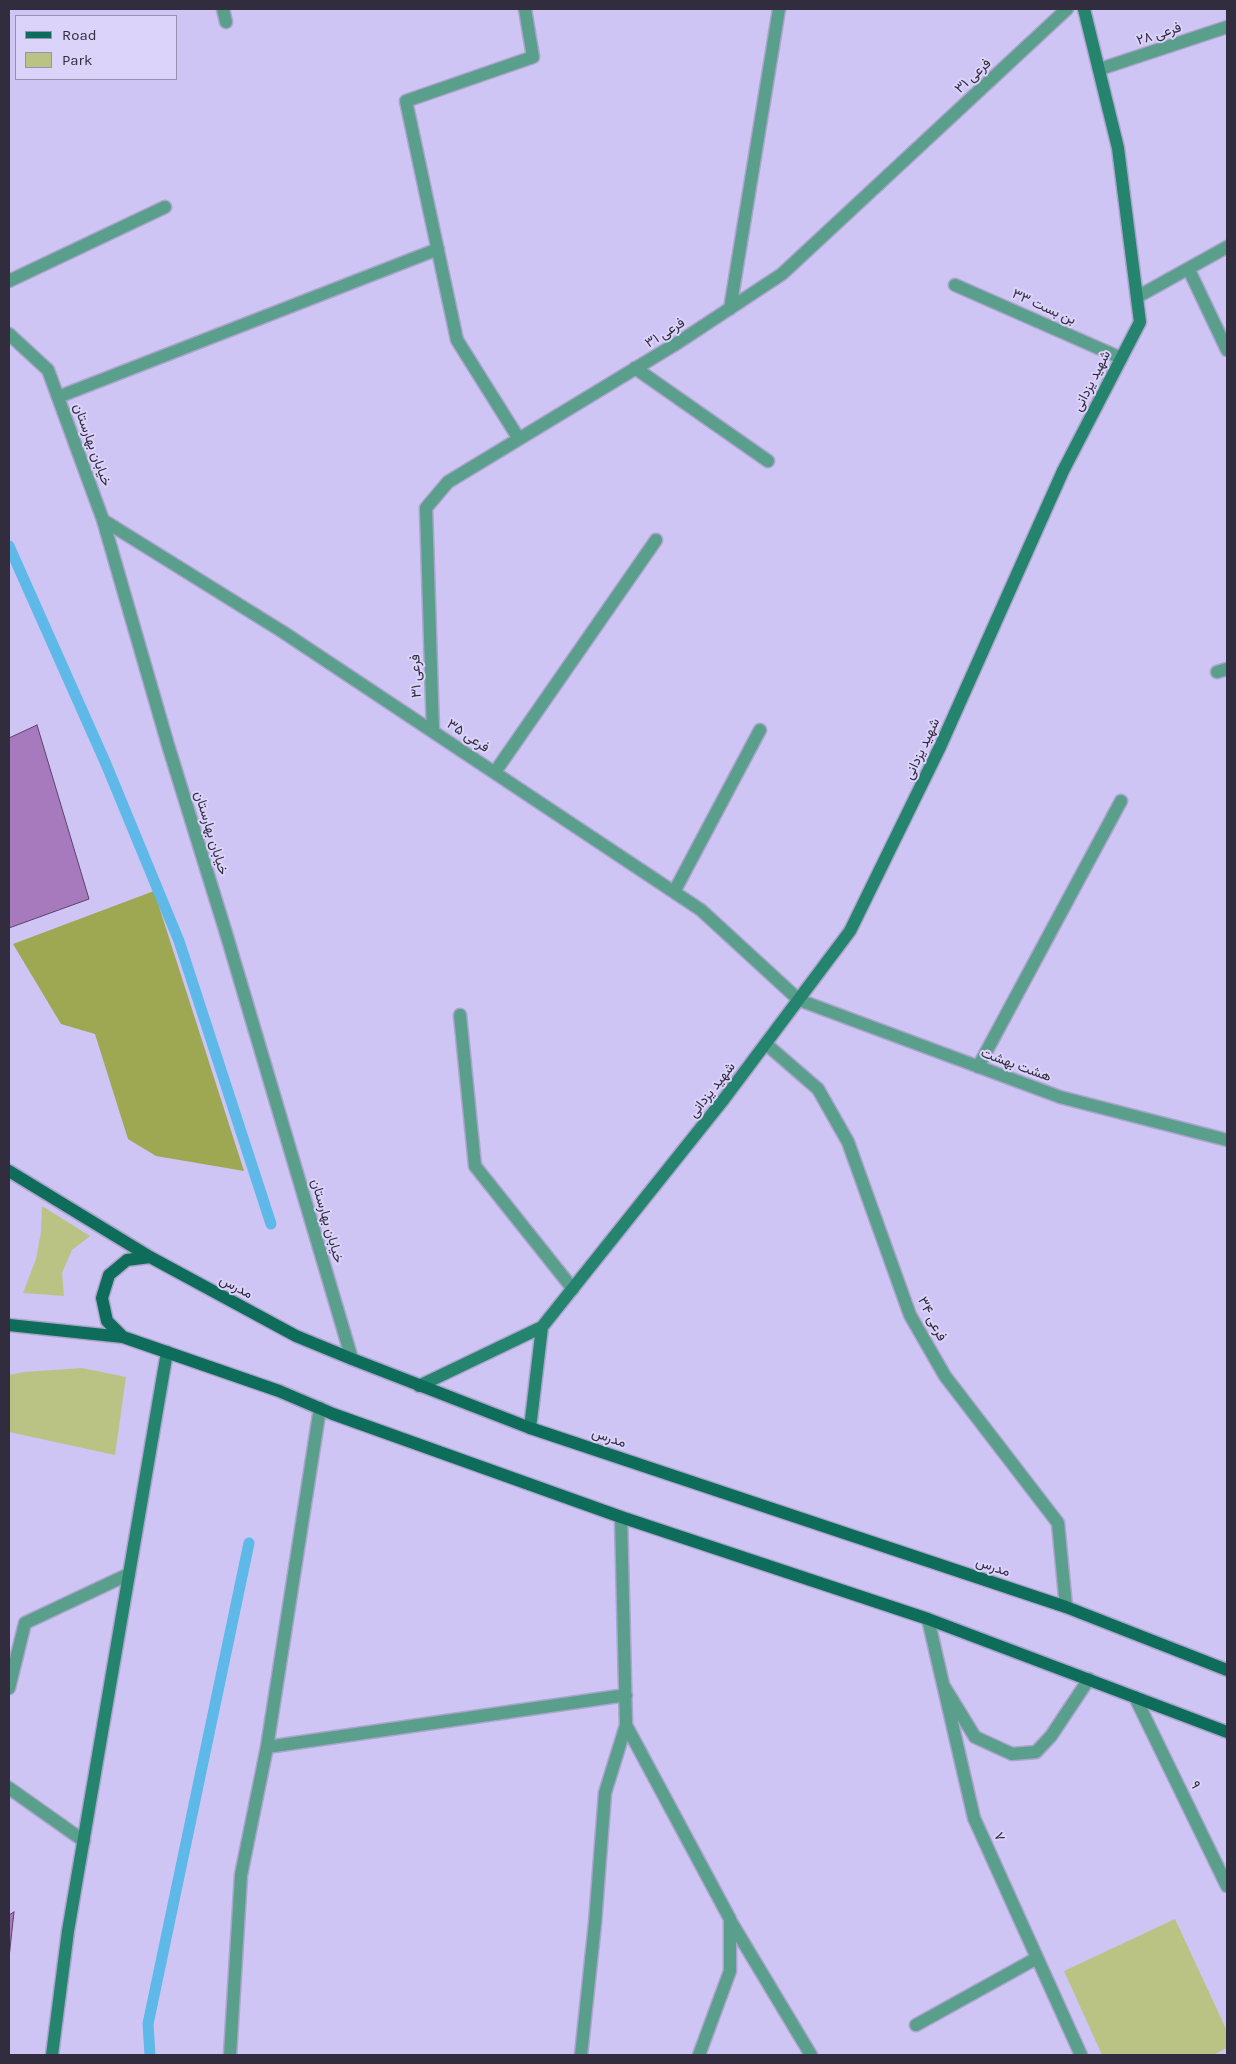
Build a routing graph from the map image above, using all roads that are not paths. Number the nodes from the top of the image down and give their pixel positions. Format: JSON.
{"nodes":[{"id":1,"x":223,"y":9,"type":"edge"},
{"id":2,"x":525,"y":9,"type":"edge"},
{"id":3,"x":778,"y":9,"type":"edge"},
{"id":4,"x":1067,"y":9,"type":"edge"},
{"id":5,"x":1084,"y":9,"type":"edge"},
{"id":6,"x":226,"y":22,"type":"dead end"},
{"id":7,"x":1227,"y":27,"type":"edge"},
{"id":8,"x":1100,"y":69,"type":"junction"},
{"id":9,"x":165,"y":208,"type":"dead end"},
{"id":10,"x":1227,"y":247,"type":"edge"},
{"id":11,"x":438,"y":249,"type":"junction"},
{"id":12,"x":1189,"y":270,"type":"junction"},
{"id":13,"x":9,"y":281,"type":"edge"},
{"id":14,"x":955,"y":284,"type":"dead end"},
{"id":15,"x":1137,"y":297,"type":"junction"},
{"id":16,"x":730,"y":309,"type":"junction"},
{"id":17,"x":9,"y":334,"type":"edge"},
{"id":18,"x":1227,"y":350,"type":"edge"},
{"id":19,"x":1121,"y":358,"type":"junction"},
{"id":20,"x":636,"y":368,"type":"junction"},
{"id":21,"x":58,"y":397,"type":"junction"},
{"id":22,"x":519,"y":439,"type":"junction"},
{"id":23,"x":768,"y":461,"type":"dead end"},
{"id":24,"x":103,"y":520,"type":"junction"},
{"id":25,"x":656,"y":540,"type":"dead end"},
{"id":26,"x":760,"y":730,"type":"dead end"},
{"id":27,"x":433,"y":731,"type":"junction"},
{"id":28,"x":495,"y":772,"type":"junction"},
{"id":29,"x":1121,"y":801,"type":"dead end"},
{"id":30,"x":674,"y":892,"type":"junction"},
{"id":31,"x":799,"y":1000,"type":"junction"},
{"id":32,"x":460,"y":1015,"type":"dead end"},
{"id":33,"x":766,"y":1044,"type":"junction"},
{"id":34,"x":978,"y":1067,"type":"junction"},
{"id":35,"x":1227,"y":1140,"type":"edge"},
{"id":36,"x":9,"y":1171,"type":"edge"},
{"id":37,"x":150,"y":1257,"type":"junction"},
{"id":38,"x":572,"y":1289,"type":"junction"},
{"id":39,"x":9,"y":1325,"type":"edge"},
{"id":40,"x":542,"y":1327,"type":"junction"},
{"id":41,"x":123,"y":1337,"type":"junction"},
{"id":42,"x":167,"y":1352,"type":"junction"},
{"id":43,"x":352,"y":1359,"type":"junction"},
{"id":44,"x":419,"y":1386,"type":"junction"},
{"id":45,"x":320,"y":1408,"type":"junction"},
{"id":46,"x":530,"y":1428,"type":"junction"},
{"id":47,"x":621,"y":1518,"type":"junction"},
{"id":48,"x":129,"y":1574,"type":"junction"},
{"id":49,"x":1066,"y":1607,"type":"junction"},
{"id":50,"x":928,"y":1619,"type":"junction"},
{"id":51,"x":1227,"y":1670,"type":"edge"},
{"id":52,"x":1089,"y":1680,"type":"junction"},
{"id":53,"x":9,"y":1688,"type":"edge"},
{"id":54,"x":945,"y":1688,"type":"junction"},
{"id":55,"x":626,"y":1694,"type":"junction"},
{"id":56,"x":1135,"y":1697,"type":"junction"},
{"id":57,"x":626,"y":1725,"type":"junction"},
{"id":58,"x":1227,"y":1732,"type":"edge"},
{"id":59,"x":268,"y":1746,"type":"junction"},
{"id":60,"x":9,"y":1788,"type":"edge"},
{"id":61,"x":84,"y":1842,"type":"junction"},
{"id":62,"x":1227,"y":1886,"type":"edge"},
{"id":63,"x":730,"y":1919,"type":"junction"},
{"id":64,"x":1037,"y":1958,"type":"junction"},
{"id":65,"x":916,"y":2025,"type":"dead end"},
{"id":66,"x":52,"y":2055,"type":"edge"},
{"id":67,"x":230,"y":2055,"type":"edge"},
{"id":68,"x":581,"y":2055,"type":"edge"},
{"id":69,"x":699,"y":2055,"type":"edge"},
{"id":70,"x":810,"y":2055,"type":"edge"},
{"id":71,"x":1081,"y":2055,"type":"edge"}],
"edges":[{"from":1,"to":6,"type":"street"},
{"from":2,"to":11,"type":"street"},
{"from":3,"to":16,"type":"street"},
{"from":4,"to":16,"type":"street","name":"فرعی ۳۱"},
{"from":5,"to":8,"type":"street","name":"شهید یزدانی"},
{"from":7,"to":8,"type":"street","name":"فرعی ۲۸"},
{"from":8,"to":15,"type":"street","name":"شهید یزدانی"},
{"from":9,"to":13,"type":"street"},
{"from":10,"to":12,"type":"street"},
{"from":11,"to":21,"type":"street"},
{"from":11,"to":22,"type":"street"},
{"from":12,"to":15,"type":"street"},
{"from":12,"to":18,"type":"street"},
{"from":14,"to":19,"type":"street","name":"بن بست ۳۳"},
{"from":15,"to":19,"type":"street","name":"شهید یزدانی"},
{"from":16,"to":20,"type":"street","name":"فرعی ۳۱"},
{"from":17,"to":21,"type":"street","name":"خیابان بهارستان"},
{"from":19,"to":31,"type":"street","name":"شهید یزدانی"},
{"from":20,"to":22,"type":"street","name":"فرعی ۳۱"},
{"from":20,"to":23,"type":"street"},
{"from":21,"to":24,"type":"street","name":"خیابان بهارستان"},
{"from":22,"to":27,"type":"street","name":"فرعی ۳۱"},
{"from":24,"to":27,"type":"street","name":"فرعی ۳۵"},
{"from":24,"to":43,"type":"street","name":"خیابان بهارستان"},
{"from":25,"to":28,"type":"street"},
{"from":26,"to":30,"type":"street"},
{"from":27,"to":28,"type":"street","name":"فرعی ۳۵"},
{"from":28,"to":30,"type":"street","name":"فرعی ۳۵"},
{"from":29,"to":34,"type":"street"},
{"from":30,"to":31,"type":"street","name":"فرعی ۳۵"},
{"from":31,"to":33,"type":"street","name":"شهید یزدانی"},
{"from":31,"to":34,"type":"street","name":"هشت بهشت"},
{"from":32,"to":38,"type":"street"},
{"from":33,"to":38,"type":"street","name":"شهید یزدانی"},
{"from":33,"to":49,"type":"street","name":"فرعی ۳۴"},
{"from":34,"to":35,"type":"street","name":"هشت بهشت"},
{"from":36,"to":37,"type":"main road","name":"مدرس"},
{"from":37,"to":41,"type":"main road"},
{"from":37,"to":43,"type":"main road","name":"مدرس"},
{"from":38,"to":40,"type":"street","name":"شهید یزدانی"},
{"from":39,"to":41,"type":"main road"},
{"from":40,"to":44,"type":"street"},
{"from":40,"to":46,"type":"street"},
{"from":41,"to":42,"type":"main road"},
{"from":42,"to":45,"type":"main road"},
{"from":42,"to":48,"type":"street"},
{"from":43,"to":44,"type":"main road","name":"مدرس"},
{"from":44,"to":46,"type":"main road","name":"مدرس"},
{"from":45,"to":47,"type":"main road"},
{"from":45,"to":59,"type":"street"},
{"from":46,"to":49,"type":"main road","name":"مدرس"},
{"from":47,"to":50,"type":"main road"},
{"from":47,"to":55,"type":"street"},
{"from":48,"to":53,"type":"street"},
{"from":48,"to":61,"type":"street"},
{"from":49,"to":51,"type":"main road","name":"مدرس"},
{"from":50,"to":52,"type":"main road"},
{"from":50,"to":54,"type":"street","name":"۷"},
{"from":52,"to":54,"type":"street"},
{"from":52,"to":56,"type":"main road"},
{"from":54,"to":64,"type":"street","name":"۷"},
{"from":55,"to":57,"type":"street"},
{"from":55,"to":59,"type":"street"},
{"from":56,"to":58,"type":"main road"},
{"from":56,"to":62,"type":"street","name":"۹"},
{"from":57,"to":63,"type":"street"},
{"from":57,"to":68,"type":"street"},
{"from":59,"to":67,"type":"street"},
{"from":60,"to":61,"type":"street"},
{"from":61,"to":66,"type":"street"},
{"from":63,"to":69,"type":"street"},
{"from":63,"to":70,"type":"street"},
{"from":64,"to":65,"type":"street"},
{"from":64,"to":71,"type":"street","name":"۷"}]}
